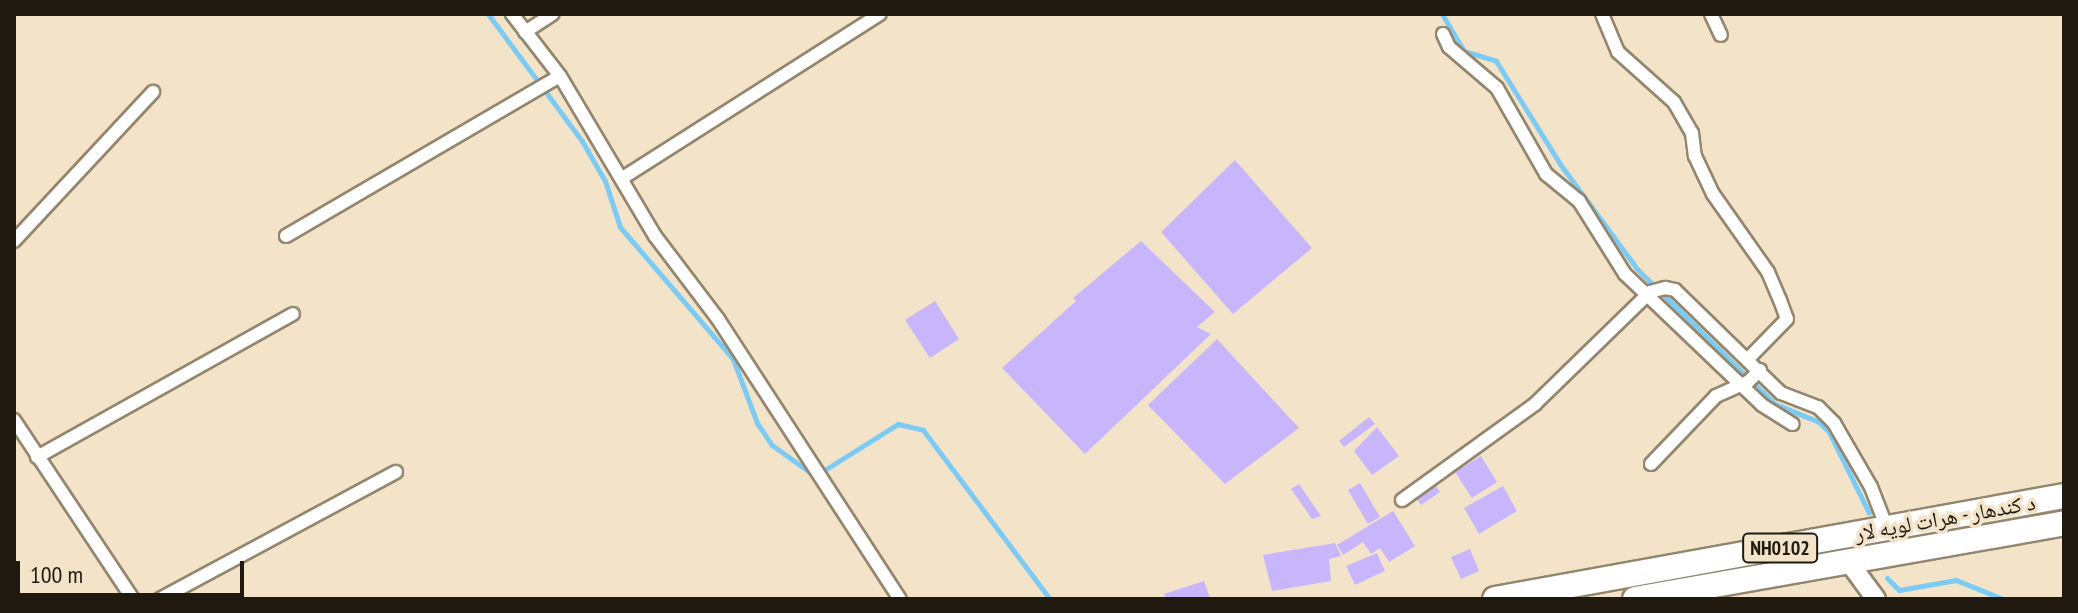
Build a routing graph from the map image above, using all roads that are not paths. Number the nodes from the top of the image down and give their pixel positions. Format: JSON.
{"nodes":[{"id":1,"x":512,"y":14,"type":"edge"},
{"id":2,"x":553,"y":14,"type":"edge"},
{"id":3,"x":880,"y":14,"type":"edge"},
{"id":4,"x":1602,"y":14,"type":"edge"},
{"id":5,"x":1711,"y":14,"type":"edge"},
{"id":6,"x":525,"y":32,"type":"junction"},
{"id":7,"x":1443,"y":34,"type":"dead end"},
{"id":8,"x":1721,"y":35,"type":"dead end"},
{"id":9,"x":550,"y":82,"type":"junction"},
{"id":10,"x":153,"y":92,"type":"dead end"},
{"id":11,"x":624,"y":177,"type":"junction"},
{"id":12,"x":286,"y":236,"type":"dead end"},
{"id":13,"x":14,"y":241,"type":"edge"},
{"id":14,"x":1648,"y":294,"type":"junction"},
{"id":15,"x":293,"y":314,"type":"dead end"},
{"id":16,"x":1749,"y":358,"type":"junction"},
{"id":17,"x":1751,"y":377,"type":"junction"},
{"id":18,"x":14,"y":420,"type":"edge"},
{"id":19,"x":1792,"y":424,"type":"dead end"},
{"id":20,"x":37,"y":457,"type":"junction"},
{"id":21,"x":1651,"y":464,"type":"dead end"},
{"id":22,"x":396,"y":472,"type":"dead end"},
{"id":23,"x":2064,"y":496,"type":"edge"},
{"id":24,"x":1402,"y":500,"type":"dead end"},
{"id":25,"x":2064,"y":523,"type":"edge"},
{"id":26,"x":1887,"y":528,"type":"junction"},
{"id":27,"x":1848,"y":561,"type":"junction"},
{"id":28,"x":1522,"y":597,"type":"edge"},
{"id":29,"x":133,"y":599,"type":"edge"},
{"id":30,"x":160,"y":599,"type":"edge"},
{"id":31,"x":900,"y":599,"type":"edge"},
{"id":32,"x":1495,"y":599,"type":"edge"},
{"id":33,"x":1635,"y":599,"type":"edge"},
{"id":34,"x":1876,"y":599,"type":"edge"}],
"edges":[{"from":1,"to":6,"type":"street"},
{"from":2,"to":6,"type":"street"},
{"from":3,"to":11,"type":"street"},
{"from":4,"to":16,"type":"street"},
{"from":5,"to":8,"type":"street"},
{"from":6,"to":9,"type":"street"},
{"from":7,"to":14,"type":"street"},
{"from":9,"to":11,"type":"street"},
{"from":9,"to":12,"type":"street"},
{"from":10,"to":13,"type":"street"},
{"from":11,"to":31,"type":"street"},
{"from":14,"to":16,"type":"street"},
{"from":14,"to":17,"type":"street"},
{"from":14,"to":24,"type":"street"},
{"from":15,"to":20,"type":"street"},
{"from":16,"to":17,"type":"street"},
{"from":17,"to":19,"type":"street"},
{"from":17,"to":21,"type":"street"},
{"from":17,"to":26,"type":"street"},
{"from":18,"to":20,"type":"street"},
{"from":20,"to":29,"type":"street"},
{"from":22,"to":30,"type":"street"},
{"from":23,"to":26,"type":"highway","name":"د کندهار - هرات لويه لار","number":"NH0102"},
{"from":25,"to":27,"type":"highway","name":"د کندهار - هرات لويه لار","number":"NH0102"},
{"from":26,"to":28,"type":"highway","name":"د کندهار - هرات لويه لار","number":"NH0102"},
{"from":27,"to":33,"type":"highway","name":"د کندهار - هرات لويه لار","number":"NH0102"},
{"from":27,"to":34,"type":"street"},
{"from":28,"to":32,"type":"highway","name":"د کندهار - هرات لويه لار","number":"NH0102"}]}
